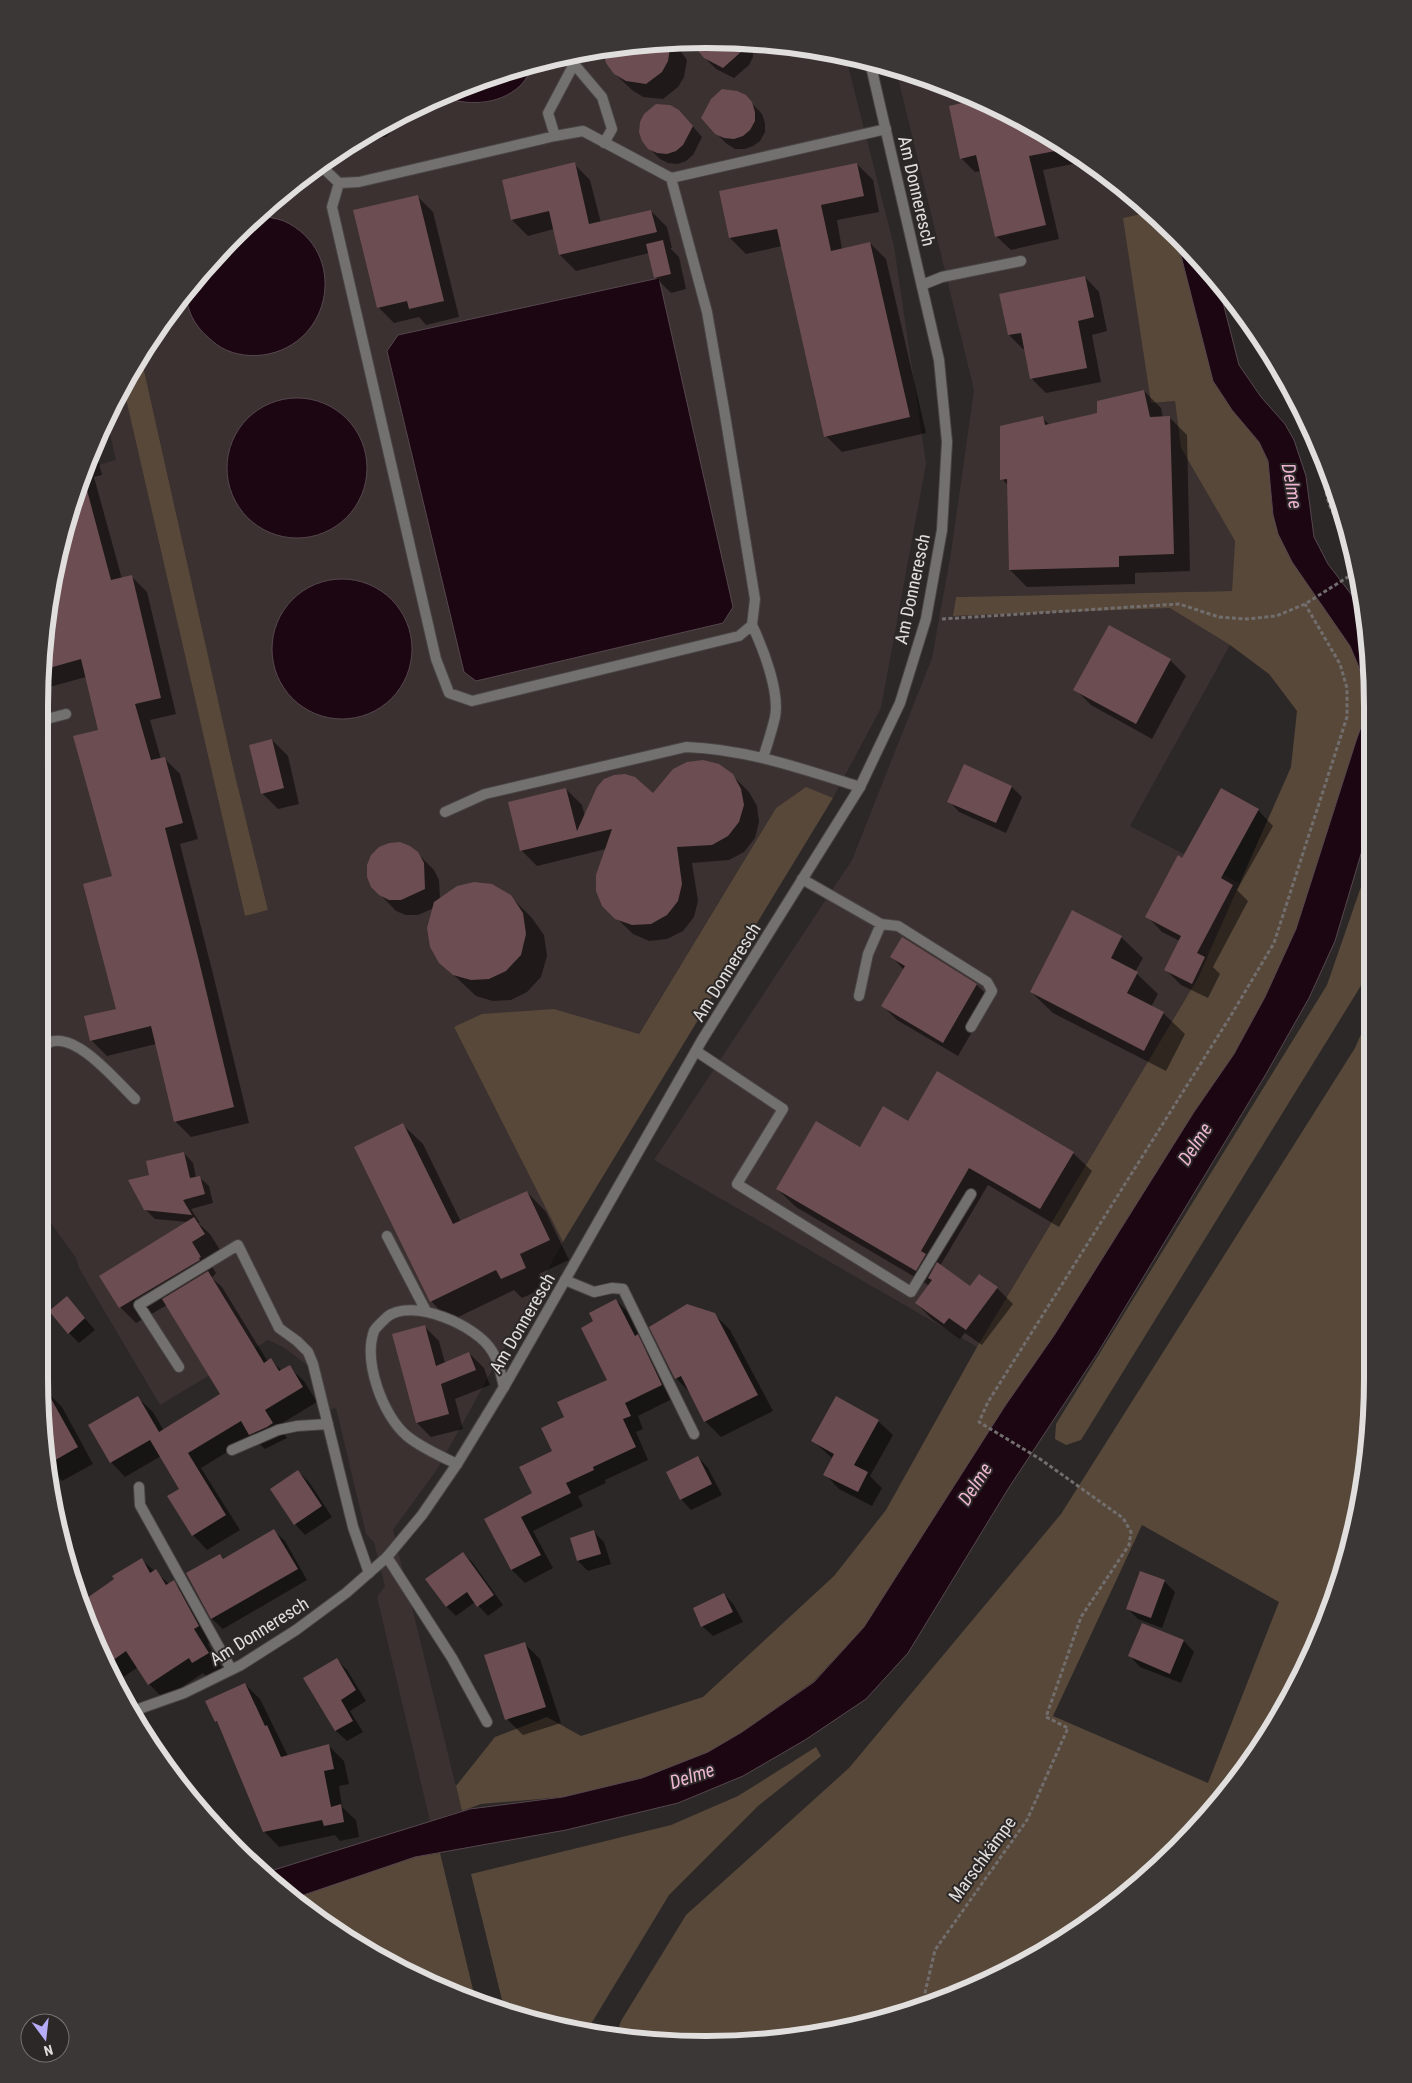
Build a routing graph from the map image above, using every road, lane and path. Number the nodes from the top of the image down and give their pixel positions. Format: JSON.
{"nodes":[{"id":1,"x":574,"y":64,"type":"joint"},
{"id":2,"x":872,"y":69,"type":"edge"},
{"id":3,"x":886,"y":129,"type":"junction"},
{"id":4,"x":555,"y":136,"type":"junction"},
{"id":5,"x":604,"y":143,"type":"junction"},
{"id":6,"x":325,"y":170,"type":"edge"},
{"id":7,"x":671,"y":178,"type":"junction"},
{"id":8,"x":338,"y":183,"type":"junction"},
{"id":9,"x":1021,"y":261,"type":"dead end"},
{"id":10,"x":922,"y":285,"type":"junction"},
{"id":11,"x":1323,"y":477,"type":"edge"},
{"id":12,"x":1338,"y":523,"type":"edge"},
{"id":13,"x":1351,"y":575,"type":"edge"},
{"id":14,"x":1305,"y":604,"type":"junction"},
{"id":15,"x":926,"y":619,"type":"junction"},
{"id":16,"x":752,"y":625,"type":"junction"},
{"id":17,"x":66,"y":714,"type":"dead end"},
{"id":18,"x":48,"y":719,"type":"edge"},
{"id":19,"x":763,"y":758,"type":"junction"},
{"id":20,"x":860,"y":787,"type":"junction"},
{"id":21,"x":445,"y":812,"type":"dead end"},
{"id":22,"x":802,"y":879,"type":"junction"},
{"id":23,"x":881,"y":924,"type":"junction"},
{"id":24,"x":859,"y":996,"type":"dead end"},
{"id":25,"x":971,"y":1027,"type":"dead end"},
{"id":26,"x":48,"y":1044,"type":"edge"},
{"id":27,"x":696,"y":1051,"type":"junction"},
{"id":28,"x":135,"y":1099,"type":"dead end"},
{"id":29,"x":971,"y":1194,"type":"dead end"},
{"id":30,"x":387,"y":1236,"type":"dead end"},
{"id":31,"x":565,"y":1280,"type":"junction"},
{"id":32,"x":426,"y":1311,"type":"junction"},
{"id":33,"x":179,"y":1367,"type":"dead end"},
{"id":34,"x":504,"y":1387,"type":"junction"},
{"id":35,"x":328,"y":1424,"type":"junction"},
{"id":36,"x":694,"y":1434,"type":"dead end"},
{"id":37,"x":232,"y":1450,"type":"dead end"},
{"id":38,"x":458,"y":1464,"type":"junction"},
{"id":39,"x":139,"y":1487,"type":"dead end"},
{"id":40,"x":387,"y":1557,"type":"junction"},
{"id":41,"x":369,"y":1573,"type":"junction"},
{"id":42,"x":231,"y":1670,"type":"junction"},
{"id":43,"x":137,"y":1709,"type":"edge"},
{"id":44,"x":487,"y":1722,"type":"dead end"},
{"id":45,"x":924,"y":1998,"type":"edge"}],
"edges":[{"from":1,"to":4,"type":"street"},
{"from":1,"to":5,"type":"street"},
{"from":2,"to":3,"type":"street","name":"Am Donneresch"},
{"from":3,"to":7,"type":"street"},
{"from":3,"to":10,"type":"street","name":"Am Donneresch"},
{"from":4,"to":5,"type":"street"},
{"from":4,"to":8,"type":"street"},
{"from":5,"to":7,"type":"street"},
{"from":6,"to":8,"type":"street"},
{"from":7,"to":16,"type":"street"},
{"from":8,"to":16,"type":"street"},
{"from":9,"to":10,"type":"street"},
{"from":10,"to":15,"type":"street","name":"Am Donneresch"},
{"from":11,"to":12,"type":"path"},
{"from":13,"to":14,"type":"path"},
{"from":14,"to":15,"type":"path"},
{"from":14,"to":45,"type":"path","name":"Marschkämpe"},
{"from":15,"to":20,"type":"street","name":"Am Donneresch"},
{"from":16,"to":19,"type":"street"},
{"from":17,"to":18,"type":"street"},
{"from":19,"to":20,"type":"street"},
{"from":19,"to":21,"type":"street"},
{"from":20,"to":22,"type":"street","name":"Am Donneresch"},
{"from":22,"to":23,"type":"street"},
{"from":22,"to":27,"type":"street","name":"Am Donneresch"},
{"from":23,"to":24,"type":"street"},
{"from":23,"to":25,"type":"street"},
{"from":26,"to":28,"type":"street"},
{"from":27,"to":29,"type":"street"},
{"from":27,"to":31,"type":"street","name":"Am Donneresch"},
{"from":30,"to":32,"type":"street"},
{"from":31,"to":34,"type":"street","name":"Am Donneresch"},
{"from":31,"to":36,"type":"street"},
{"from":32,"to":34,"type":"street"},
{"from":32,"to":38,"type":"street"},
{"from":33,"to":35,"type":"street"},
{"from":34,"to":38,"type":"street","name":"Am Donneresch"},
{"from":35,"to":37,"type":"street"},
{"from":35,"to":41,"type":"street"},
{"from":38,"to":40,"type":"street","name":"Am Donneresch"},
{"from":39,"to":42,"type":"street"},
{"from":40,"to":41,"type":"street","name":"Am Donneresch"},
{"from":40,"to":44,"type":"street"},
{"from":41,"to":42,"type":"street","name":"Am Donneresch"},
{"from":42,"to":43,"type":"street","name":"Am Donneresch"}]}
